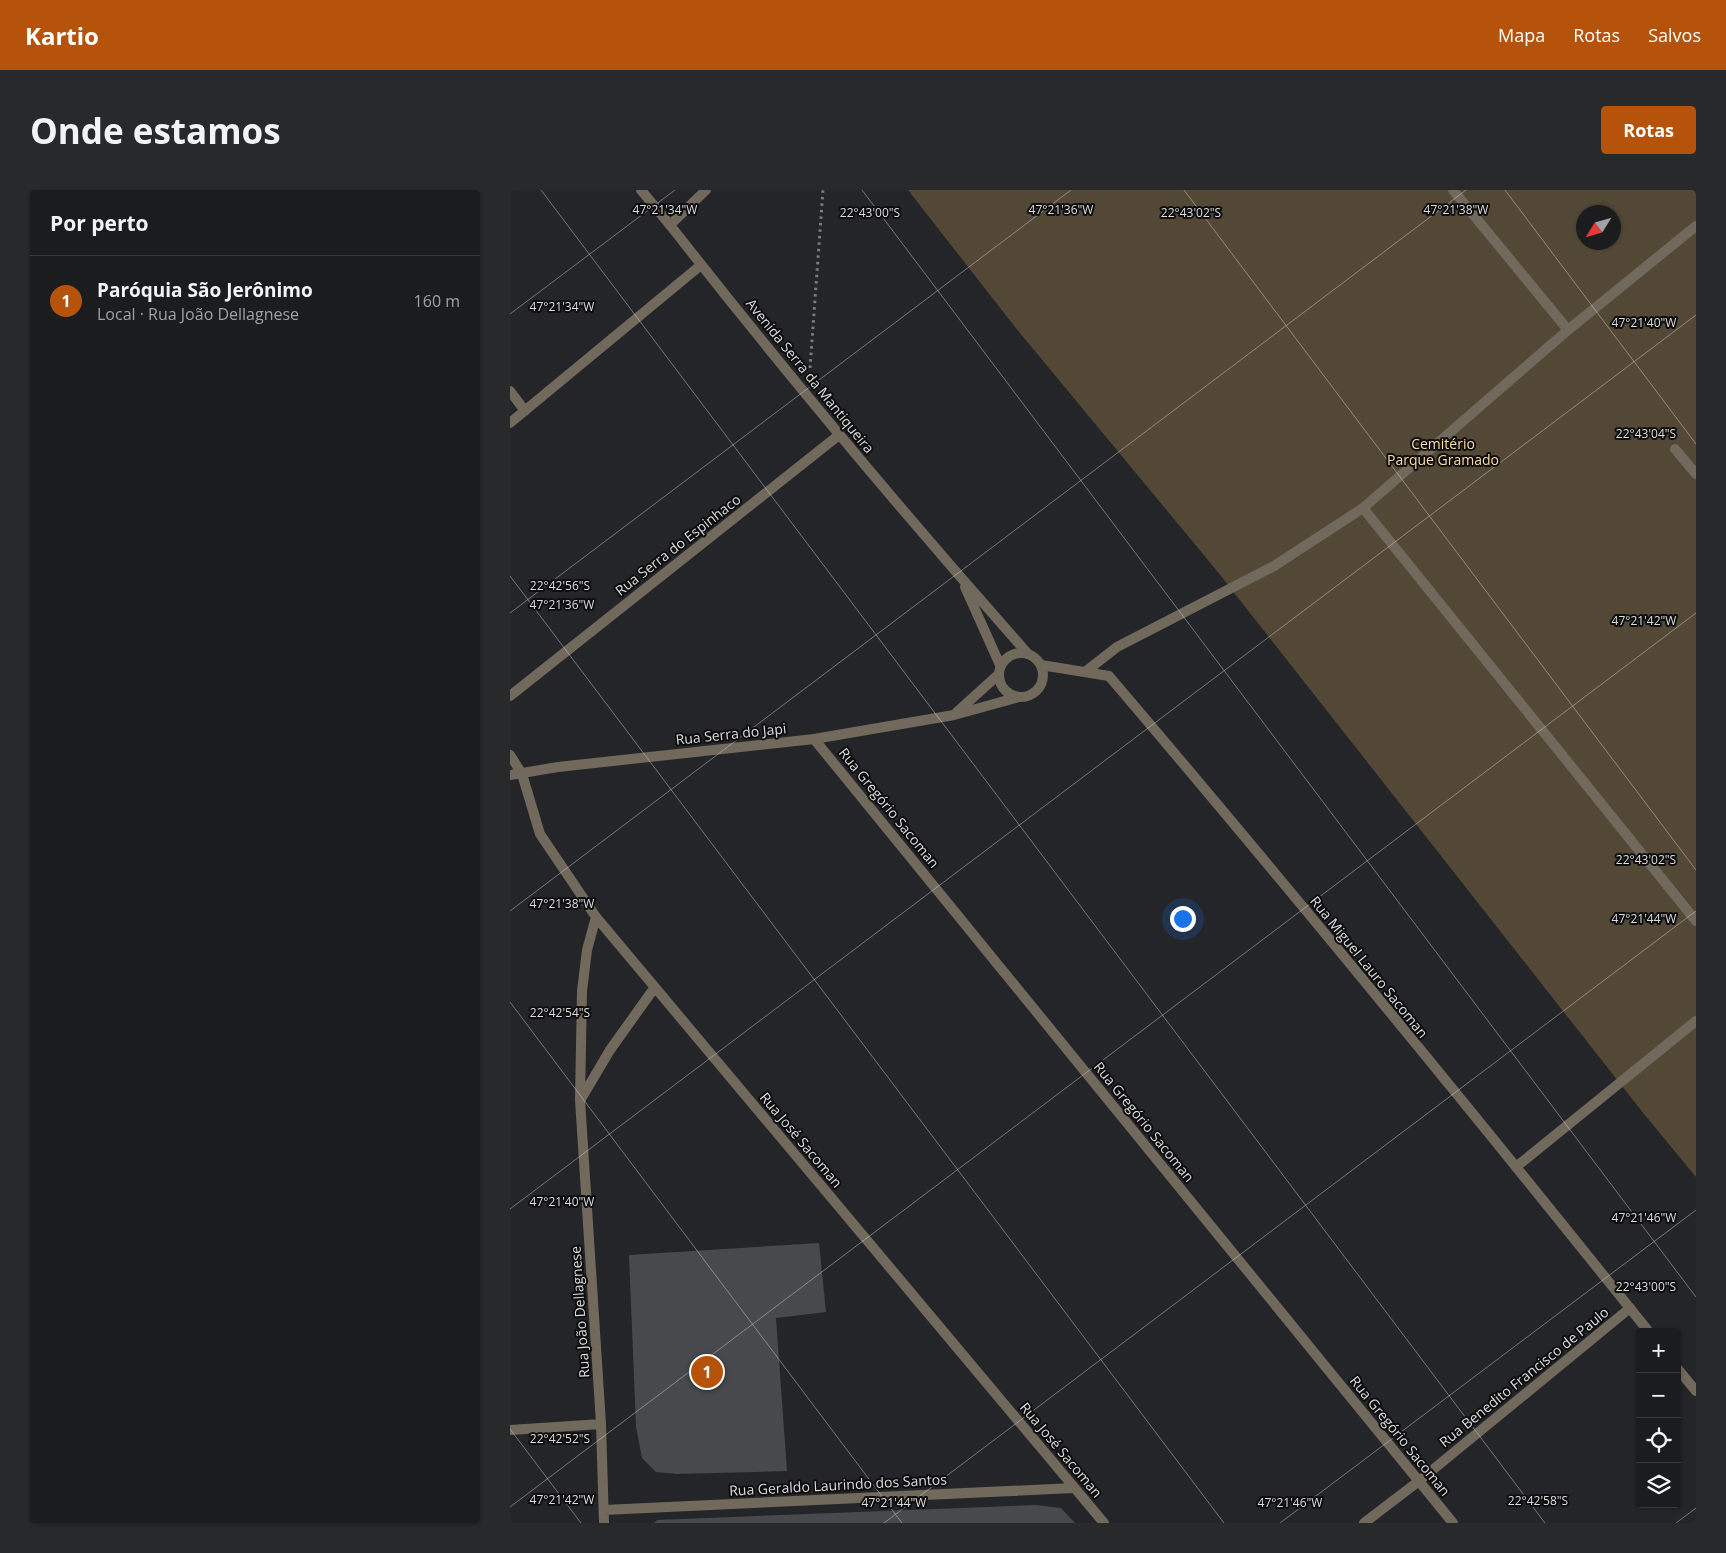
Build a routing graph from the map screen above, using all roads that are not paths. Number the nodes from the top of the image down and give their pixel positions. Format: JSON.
{"nodes":[{"id":1,"x":641,"y":190,"type":"edge"},
{"id":2,"x":706,"y":190,"type":"edge"},
{"id":3,"x":1453,"y":190,"type":"edge"},
{"id":4,"x":670,"y":226,"type":"junction"},
{"id":5,"x":1696,"y":226,"type":"edge"},
{"id":6,"x":701,"y":265,"type":"junction"},
{"id":7,"x":1568,"y":330,"type":"junction"},
{"id":8,"x":510,"y":391,"type":"edge"},
{"id":9,"x":525,"y":410,"type":"junction"},
{"id":10,"x":510,"y":423,"type":"edge"},
{"id":11,"x":839,"y":435,"type":"junction"},
{"id":12,"x":1675,"y":449,"type":"dead end"},
{"id":13,"x":1696,"y":474,"type":"edge"},
{"id":14,"x":1363,"y":508,"type":"junction"},
{"id":15,"x":960,"y":577,"type":"junction"},
{"id":16,"x":1028,"y":654,"type":"junction"},
{"id":17,"x":1041,"y":665,"type":"junction"},
{"id":18,"x":999,"y":670,"type":"junction"},
{"id":19,"x":1085,"y":672,"type":"junction"},
{"id":20,"x":510,"y":696,"type":"edge"},
{"id":21,"x":1019,"y":697,"type":"junction"},
{"id":22,"x":954,"y":715,"type":"junction"},
{"id":23,"x":814,"y":739,"type":"junction"},
{"id":24,"x":510,"y":755,"type":"edge"},
{"id":25,"x":522,"y":774,"type":"junction"},
{"id":26,"x":510,"y":775,"type":"edge"},
{"id":27,"x":596,"y":917,"type":"junction"},
{"id":28,"x":1696,"y":921,"type":"edge"},
{"id":29,"x":655,"y":987,"type":"junction"},
{"id":30,"x":1696,"y":1021,"type":"edge"},
{"id":31,"x":580,"y":1100,"type":"junction"},
{"id":32,"x":1516,"y":1167,"type":"junction"},
{"id":33,"x":1630,"y":1308,"type":"junction"},
{"id":34,"x":1646,"y":1328,"type":"edge"},
{"id":35,"x":1681,"y":1373,"type":"edge"},
{"id":36,"x":1696,"y":1391,"type":"edge"},
{"id":37,"x":602,"y":1424,"type":"junction"},
{"id":38,"x":510,"y":1430,"type":"edge"},
{"id":39,"x":1419,"y":1481,"type":"junction"},
{"id":40,"x":1074,"y":1488,"type":"junction"},
{"id":41,"x":604,"y":1510,"type":"junction"},
{"id":42,"x":604,"y":1523,"type":"edge"},
{"id":43,"x":1104,"y":1523,"type":"edge"},
{"id":44,"x":1364,"y":1523,"type":"edge"},
{"id":45,"x":1453,"y":1523,"type":"edge"}],
"edges":[{"from":1,"to":4,"type":"street","name":"Avenida Serra da Mantiqueira"},
{"from":2,"to":4,"type":"street"},
{"from":3,"to":7,"type":"street"},
{"from":4,"to":6,"type":"street","name":"Avenida Serra da Mantiqueira"},
{"from":5,"to":7,"type":"street"},
{"from":6,"to":9,"type":"street"},
{"from":6,"to":11,"type":"street","name":"Avenida Serra da Mantiqueira"},
{"from":7,"to":14,"type":"street"},
{"from":8,"to":9,"type":"street"},
{"from":9,"to":10,"type":"street"},
{"from":11,"to":15,"type":"street","name":"Avenida Serra da Mantiqueira"},
{"from":11,"to":20,"type":"street","name":"Rua Serra do Espinhaco"},
{"from":12,"to":13,"type":"street"},
{"from":14,"to":19,"type":"street"},
{"from":14,"to":28,"type":"street"},
{"from":15,"to":16,"type":"street","name":"Avenida Serra da Mantiqueira"},
{"from":15,"to":18,"type":"street","name":"Avenida Serra da Mantiqueira"},
{"from":16,"to":17,"type":"street"},
{"from":16,"to":18,"type":"street"},
{"from":17,"to":19,"type":"street","name":"Rua Miguel Lauro Sacoman"},
{"from":17,"to":21,"type":"street"},
{"from":18,"to":21,"type":"street"},
{"from":18,"to":22,"type":"street"},
{"from":19,"to":32,"type":"street","name":"Rua Miguel Lauro Sacoman"},
{"from":21,"to":22,"type":"street","name":"Rua Serra do Japi"},
{"from":22,"to":23,"type":"street","name":"Rua Serra do Japi"},
{"from":23,"to":25,"type":"street","name":"Rua Serra do Japi"},
{"from":23,"to":39,"type":"street","name":"Rua Gregório Sacoman"},
{"from":24,"to":25,"type":"street","name":"Rua José Sacoman"},
{"from":25,"to":26,"type":"street","name":"Rua Serra do Japi"},
{"from":25,"to":27,"type":"street","name":"Rua José Sacoman"},
{"from":27,"to":29,"type":"street","name":"Rua José Sacoman"},
{"from":27,"to":31,"type":"street","name":"Rua João Dellagnese"},
{"from":29,"to":31,"type":"street"},
{"from":29,"to":40,"type":"street","name":"Rua José Sacoman"},
{"from":30,"to":32,"type":"street"},
{"from":31,"to":37,"type":"street","name":"Rua João Dellagnese"},
{"from":32,"to":33,"type":"street","name":"Rua Miguel Lauro Sacoman"},
{"from":33,"to":34,"type":"street","name":"Rua Miguel Lauro Sacoman"},
{"from":33,"to":39,"type":"street","name":"Rua Benedito Francisco de Paulo"},
{"from":35,"to":36,"type":"street"},
{"from":37,"to":38,"type":"street"},
{"from":37,"to":41,"type":"street","name":"Rua João Dellagnese"},
{"from":39,"to":44,"type":"street","name":"Rua Benedito Francisco de Paulo"},
{"from":39,"to":45,"type":"street","name":"Rua Gregório Sacoman"},
{"from":40,"to":41,"type":"street","name":"Rua Geraldo Laurindo dos Santos"},
{"from":40,"to":43,"type":"street","name":"Rua José Sacoman"},
{"from":41,"to":42,"type":"street","name":"Rua João Dellagnese"}]}
